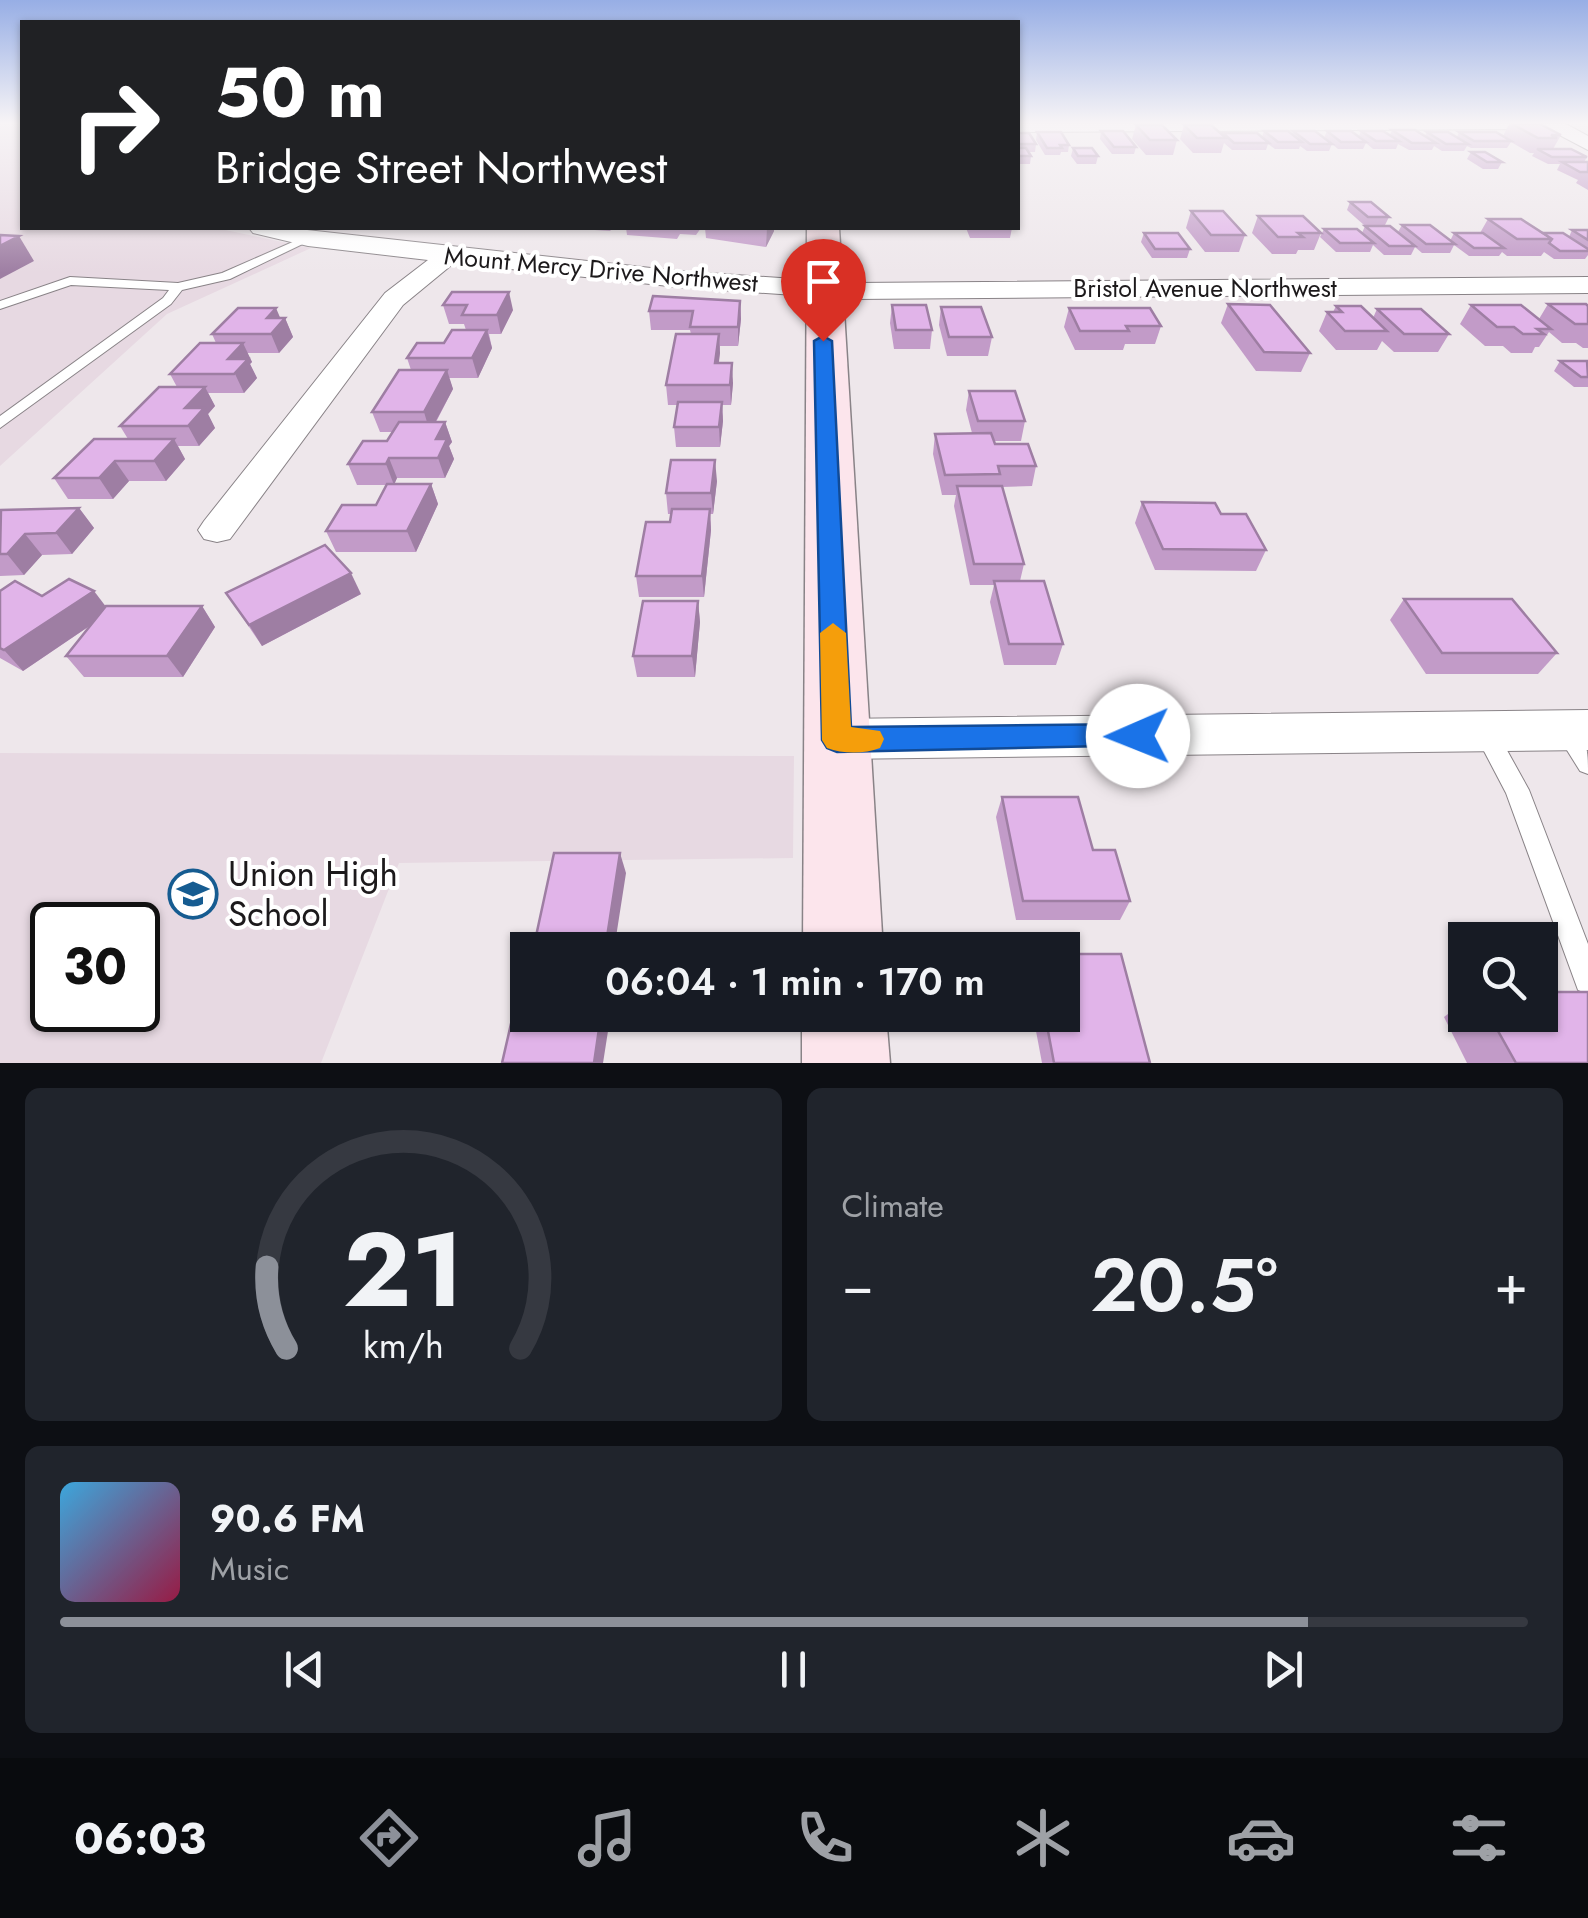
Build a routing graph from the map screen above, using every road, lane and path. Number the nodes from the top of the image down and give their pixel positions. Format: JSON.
{"nodes":[{"id":1,"x":270,"y":230,"type":"edge"},
{"id":2,"x":824,"y":230,"type":"edge"},
{"id":3,"x":308,"y":239,"type":"junction"},
{"id":4,"x":450,"y":254,"type":"junction"},
{"id":5,"x":1588,"y":285,"type":"edge"},
{"id":6,"x":178,"y":287,"type":"junction"},
{"id":7,"x":822,"y":288,"type":"junction"},
{"id":8,"x":0,"y":305,"type":"edge"},
{"id":9,"x":0,"y":423,"type":"edge"},
{"id":10,"x":217,"y":530,"type":"dead end"},
{"id":11,"x":1485,"y":732,"type":"junction"},
{"id":12,"x":837,"y":740,"type":"junction"},
{"id":13,"x":1580,"y":742,"type":"edge"},
{"id":14,"x":842,"y":932,"type":"edge"},
{"id":15,"x":1588,"y":980,"type":"edge"},
{"id":16,"x":845,"y":1032,"type":"edge"},
{"id":17,"x":846,"y":1063,"type":"edge"}],
"edges":[{"from":1,"to":3,"type":"street","name":"Mount Mercy Drive Northwest"},
{"from":2,"to":7,"type":"main road"},
{"from":3,"to":4,"type":"street","name":"Mount Mercy Drive Northwest"},
{"from":3,"to":6,"type":"lane"},
{"from":4,"to":7,"type":"street","name":"Mount Mercy Drive Northwest"},
{"from":4,"to":10,"type":"street"},
{"from":5,"to":7,"type":"street","name":"Bristol Avenue Northwest"},
{"from":6,"to":8,"type":"lane"},
{"from":6,"to":9,"type":"lane"},
{"from":7,"to":12,"type":"main road"},
{"from":11,"to":12,"type":"street"},
{"from":11,"to":13,"type":"street"},
{"from":11,"to":15,"type":"lane"},
{"from":12,"to":14,"type":"main road"},
{"from":16,"to":17,"type":"main road"}]}
